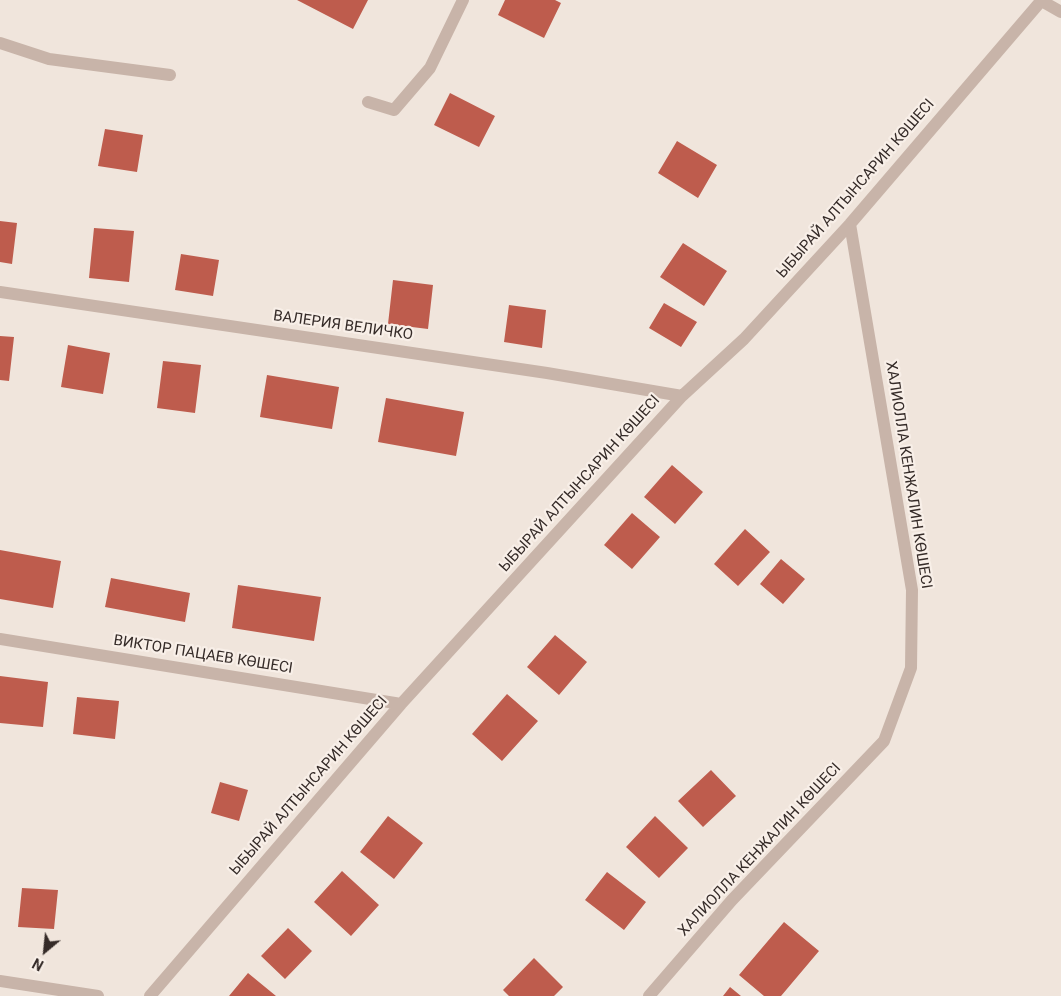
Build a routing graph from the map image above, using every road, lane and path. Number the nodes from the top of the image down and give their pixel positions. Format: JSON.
{"nodes":[{"id":1,"x":463,"y":0,"type":"edge"},
{"id":2,"x":1041,"y":0,"type":"edge"},
{"id":3,"x":1061,"y":12,"type":"edge"},
{"id":4,"x":0,"y":43,"type":"edge"},
{"id":5,"x":170,"y":75,"type":"dead end"},
{"id":6,"x":368,"y":102,"type":"dead end"},
{"id":7,"x":850,"y":224,"type":"junction"},
{"id":8,"x":0,"y":292,"type":"edge"},
{"id":9,"x":682,"y":396,"type":"junction"},
{"id":10,"x":0,"y":640,"type":"edge"},
{"id":11,"x":401,"y":704,"type":"junction"},
{"id":12,"x":0,"y":981,"type":"edge"},
{"id":13,"x":98,"y":996,"type":"edge"},
{"id":14,"x":150,"y":996,"type":"edge"},
{"id":15,"x":650,"y":996,"type":"edge"}],
"edges":[{"from":1,"to":6,"type":"street"},
{"from":2,"to":3,"type":"street"},
{"from":2,"to":7,"type":"street","name":"ЫБЫРАЙ АЛТЫНСАРИН КӨШЕСІ"},
{"from":4,"to":5,"type":"street"},
{"from":7,"to":9,"type":"street","name":"ЫБЫРАЙ АЛТЫНСАРИН КӨШЕСІ"},
{"from":7,"to":15,"type":"street","name":"ХАЛИОЛЛА КЕНЖАЛИН КӨШЕСІ"},
{"from":8,"to":9,"type":"street","name":"ВАЛЕРИЯ ВЕЛИЧКО"},
{"from":9,"to":11,"type":"street","name":"ЫБЫРАЙ АЛТЫНСАРИН КӨШЕСІ"},
{"from":10,"to":11,"type":"street","name":"ВИКТОР ПАЦАЕВ КӨШЕСІ"},
{"from":11,"to":14,"type":"street","name":"ЫБЫРАЙ АЛТЫНСАРИН КӨШЕСІ"},
{"from":12,"to":13,"type":"street"}]}
